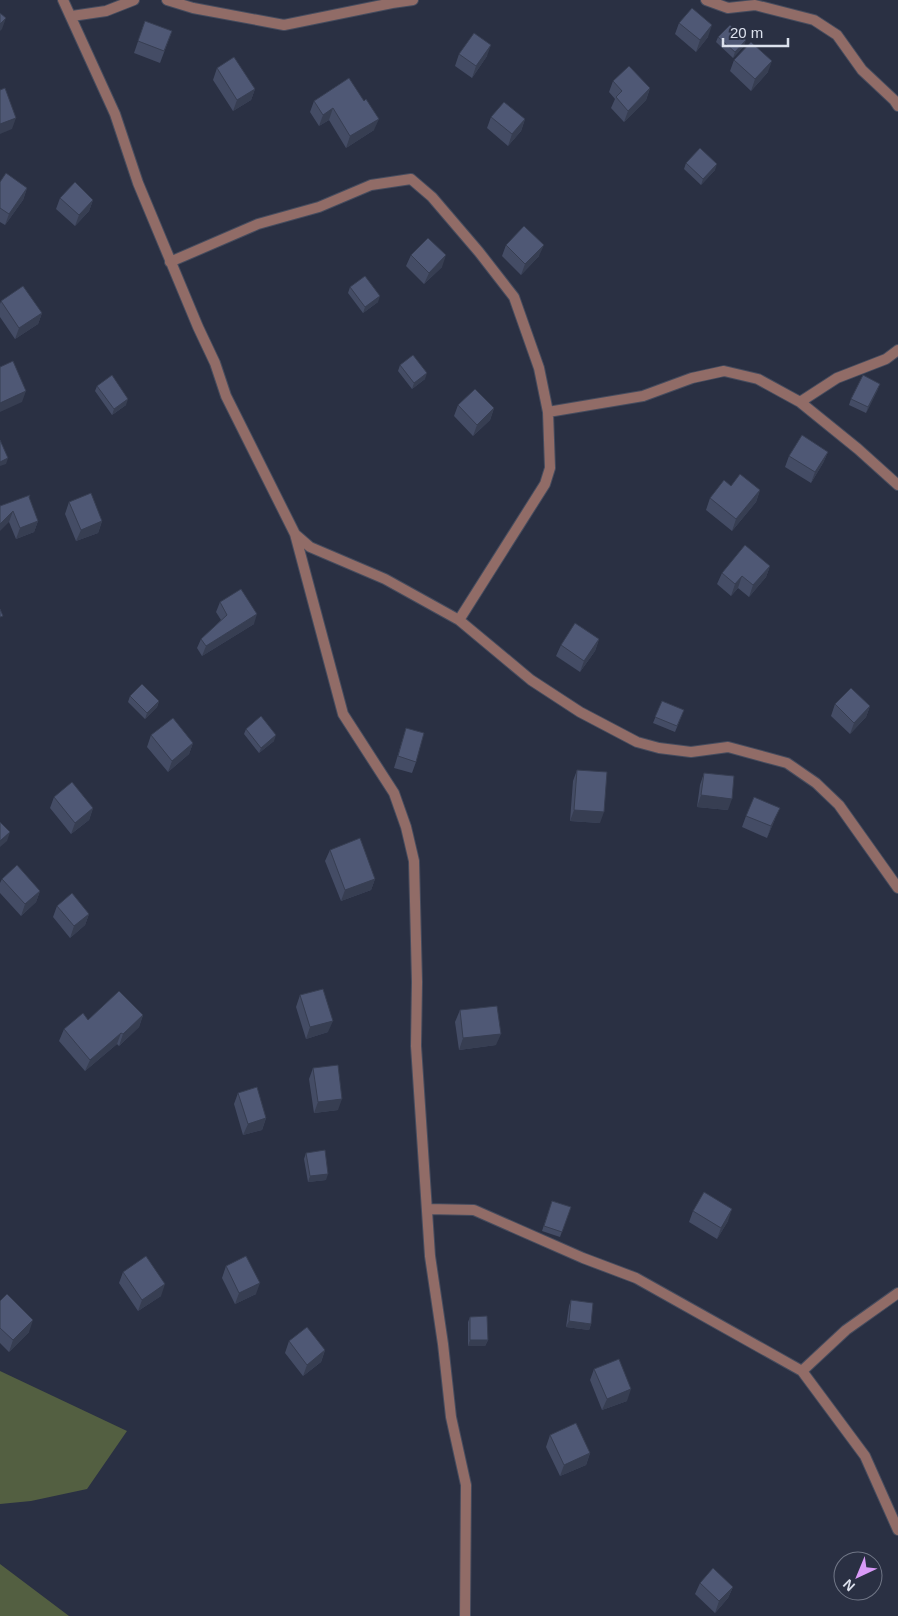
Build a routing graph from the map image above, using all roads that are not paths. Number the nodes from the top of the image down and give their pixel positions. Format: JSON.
{"nodes":[{"id":1,"x":63,"y":0,"type":"edge"},
{"id":2,"x":134,"y":0,"type":"edge"},
{"id":3,"x":167,"y":0,"type":"edge"},
{"id":4,"x":413,"y":0,"type":"edge"},
{"id":5,"x":706,"y":0,"type":"edge"},
{"id":6,"x":72,"y":16,"type":"junction"},
{"id":7,"x":898,"y":106,"type":"edge"},
{"id":8,"x":170,"y":262,"type":"junction"},
{"id":9,"x":898,"y":350,"type":"edge"},
{"id":10,"x":800,"y":402,"type":"junction"},
{"id":11,"x":548,"y":412,"type":"junction"},
{"id":12,"x":898,"y":484,"type":"edge"},
{"id":13,"x":294,"y":534,"type":"junction"},
{"id":14,"x":459,"y":620,"type":"junction"},
{"id":15,"x":894,"y":872,"type":"edge"},
{"id":16,"x":898,"y":888,"type":"edge"},
{"id":17,"x":428,"y":1209,"type":"junction"},
{"id":18,"x":898,"y":1293,"type":"edge"},
{"id":19,"x":802,"y":1371,"type":"junction"},
{"id":20,"x":898,"y":1530,"type":"edge"},
{"id":21,"x":465,"y":1616,"type":"edge"}],
"edges":[{"from":1,"to":6,"type":"street"},
{"from":2,"to":6,"type":"street"},
{"from":3,"to":4,"type":"street"},
{"from":5,"to":7,"type":"street"},
{"from":6,"to":8,"type":"street"},
{"from":8,"to":11,"type":"street"},
{"from":8,"to":13,"type":"street"},
{"from":9,"to":10,"type":"street"},
{"from":10,"to":11,"type":"street"},
{"from":10,"to":12,"type":"street"},
{"from":11,"to":14,"type":"street"},
{"from":13,"to":14,"type":"street"},
{"from":13,"to":17,"type":"street"},
{"from":14,"to":15,"type":"street"},
{"from":15,"to":16,"type":"street"},
{"from":17,"to":19,"type":"street"},
{"from":17,"to":21,"type":"street"},
{"from":18,"to":19,"type":"street"},
{"from":19,"to":20,"type":"street"}]}
